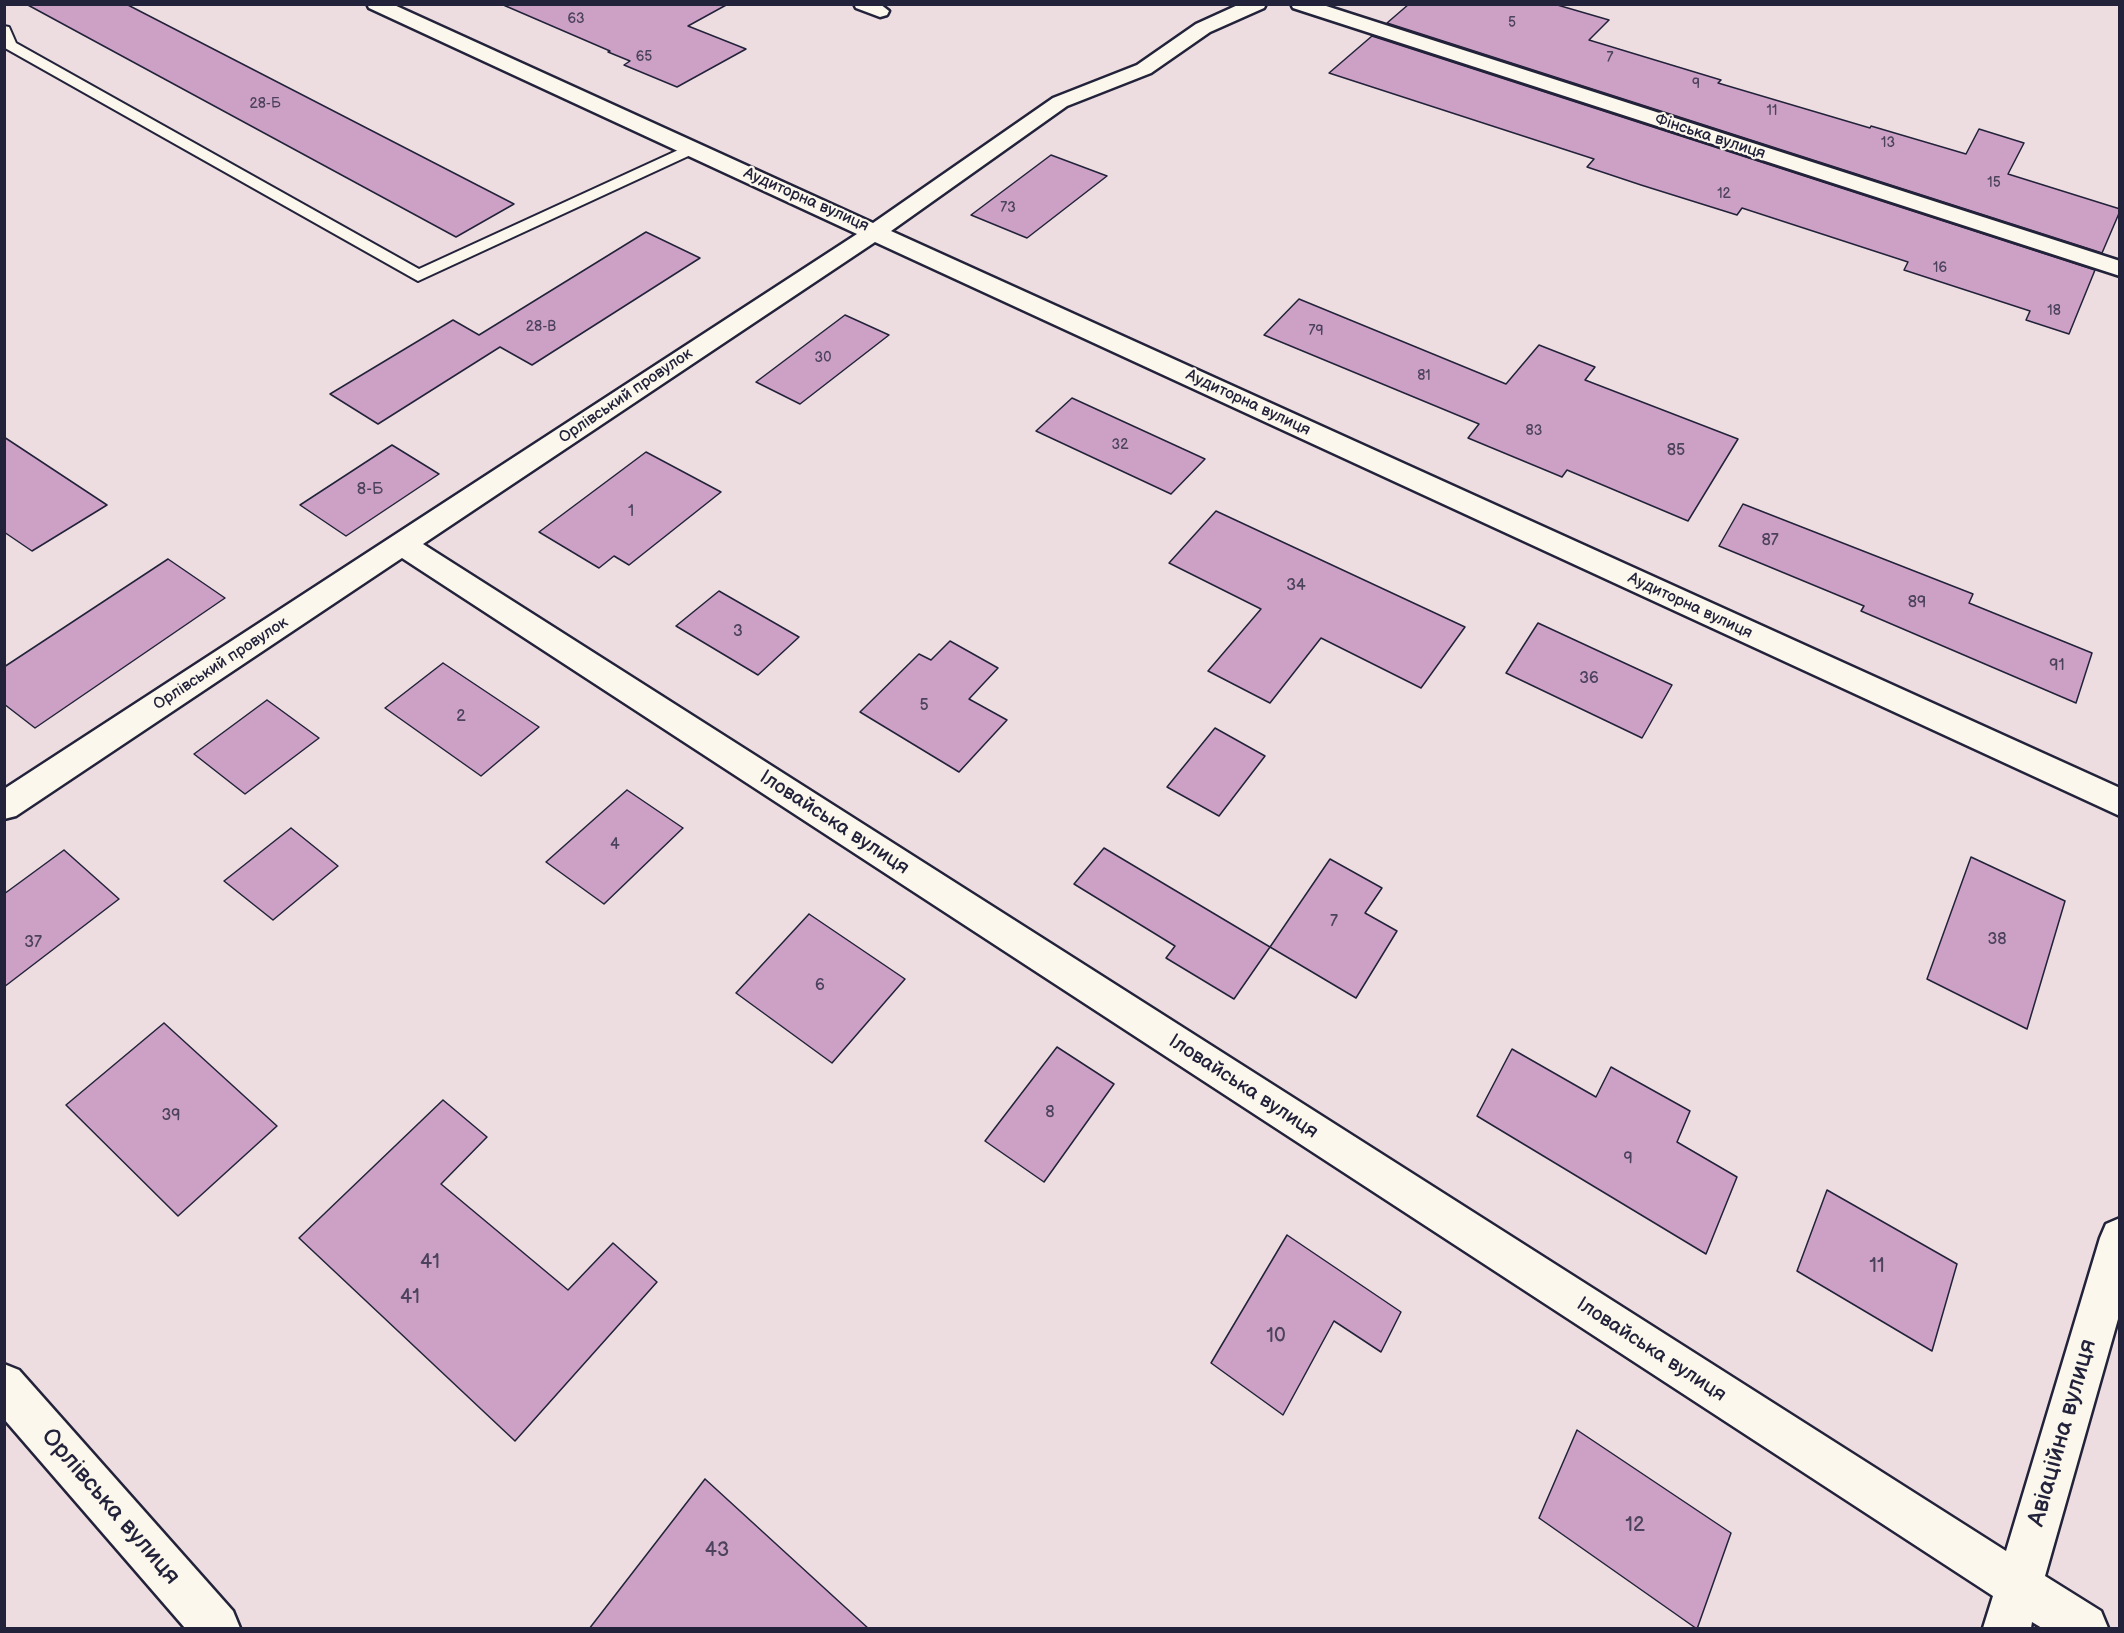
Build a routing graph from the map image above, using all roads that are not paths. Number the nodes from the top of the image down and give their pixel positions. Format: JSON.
{"nodes":[{"id":1,"x":376,"y":4,"type":"edge"},
{"id":2,"x":1257,"y":4,"type":"edge"},
{"id":3,"x":1300,"y":4,"type":"edge"},
{"id":4,"x":4,"y":30,"type":"edge"},
{"id":5,"x":692,"y":149,"type":"junction"},
{"id":6,"x":875,"y":231,"type":"junction"},
{"id":7,"x":2120,"y":269,"type":"edge"},
{"id":8,"x":402,"y":544,"type":"junction"},
{"id":9,"x":2120,"y":803,"type":"edge"},
{"id":10,"x":4,"y":806,"type":"edge"},
{"id":11,"x":2120,"y":1238,"type":"edge"},
{"id":12,"x":4,"y":1385,"type":"edge"},
{"id":13,"x":2018,"y":1587,"type":"junction"},
{"id":14,"x":216,"y":1629,"type":"edge"},
{"id":15,"x":2007,"y":1629,"type":"edge"},
{"id":16,"x":2084,"y":1629,"type":"edge"}],
"edges":[{"from":1,"to":5,"type":"street","name":"Аудиторна вулиця"},
{"from":2,"to":6,"type":"street","name":"Орлівський провулок"},
{"from":3,"to":7,"type":"street","name":"Фінська вулиця"},
{"from":4,"to":5,"type":"lane"},
{"from":5,"to":6,"type":"street","name":"Аудиторна вулиця"},
{"from":6,"to":8,"type":"street","name":"Орлівський провулок"},
{"from":6,"to":9,"type":"street","name":"Аудиторна вулиця"},
{"from":8,"to":10,"type":"street","name":"Орлівський провулок"},
{"from":8,"to":13,"type":"street","name":"Іловайська вулиця"},
{"from":11,"to":13,"type":"street","name":"Авіаційна вулиця"},
{"from":12,"to":14,"type":"street","name":"Орлівська вулиця"},
{"from":13,"to":15,"type":"street","name":"Авіаційна вулиця"},
{"from":13,"to":16,"type":"street","name":"Іловайська вулиця"}]}
